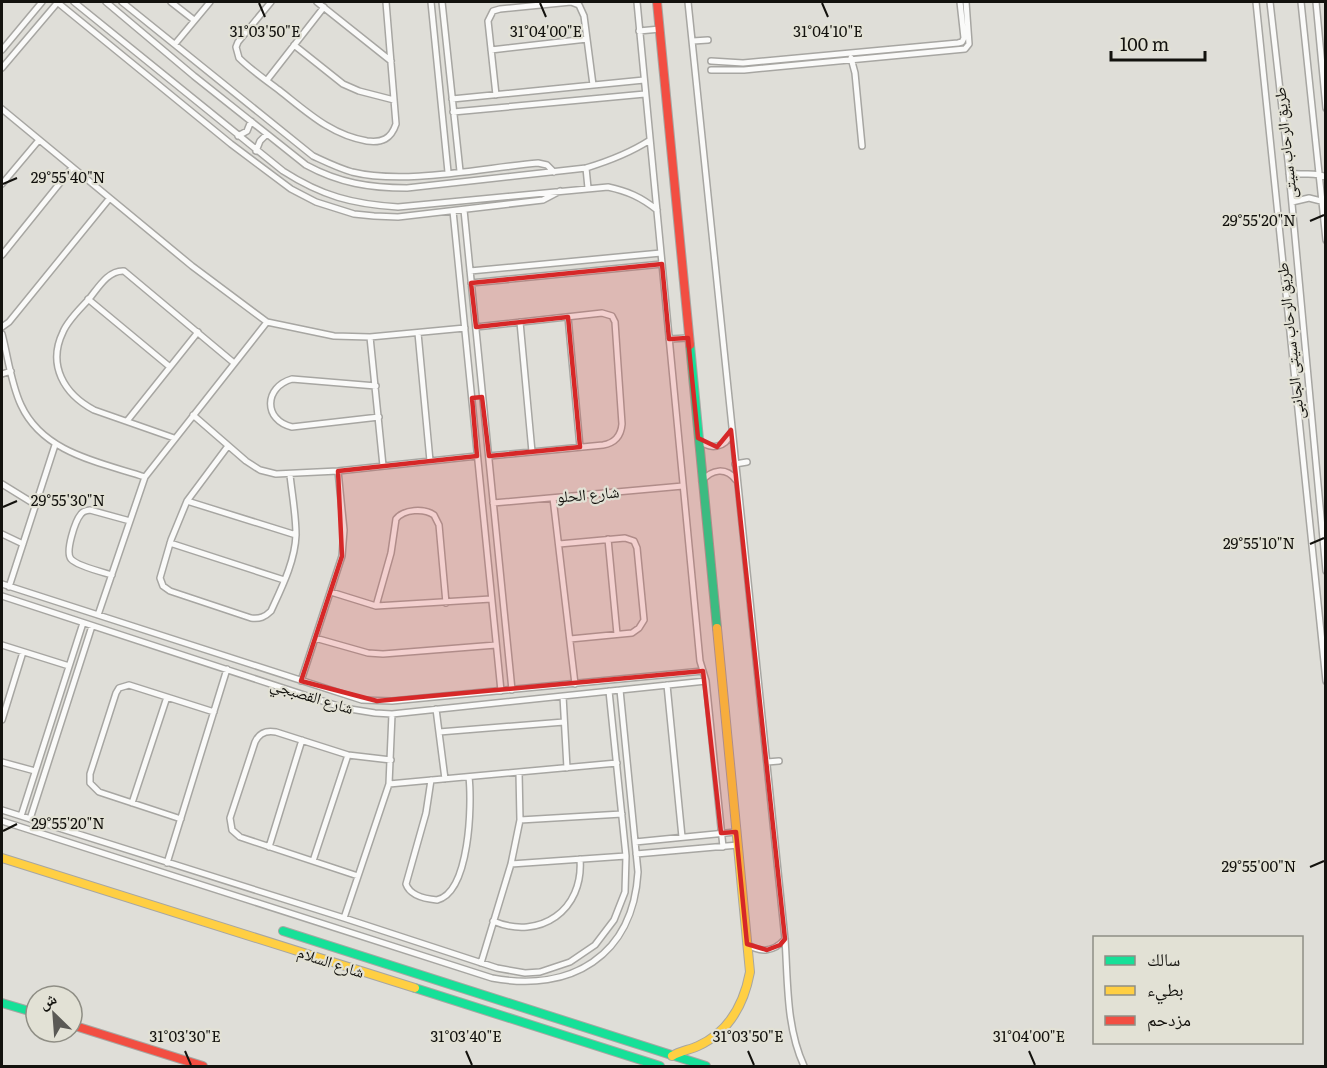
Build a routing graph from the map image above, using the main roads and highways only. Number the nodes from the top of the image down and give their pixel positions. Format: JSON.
{"nodes":[{"id":1,"x":657,"y":2,"type":"edge"},
{"id":2,"x":2,"y":858,"type":"edge"},
{"id":3,"x":283,"y":931,"type":"dead end"},
{"id":4,"x":2,"y":1003,"type":"edge"},
{"id":5,"x":24,"y":1009,"type":"edge"},
{"id":6,"x":84,"y":1029,"type":"edge"},
{"id":7,"x":672,"y":1056,"type":"junction"},
{"id":8,"x":182,"y":1059,"type":"junction"},
{"id":9,"x":188,"y":1066,"type":"edge"},
{"id":10,"x":203,"y":1066,"type":"edge"},
{"id":11,"x":660,"y":1066,"type":"edge"},
{"id":12,"x":706,"y":1066,"type":"edge"}],
"edges":[{"from":1,"to":7,"type":"main road"},
{"from":2,"to":11,"type":"main road","name":"شارع السلام"},
{"from":3,"to":7,"type":"main road","name":"شارع السلام"},
{"from":4,"to":5,"type":"main road"},
{"from":6,"to":8,"type":"main road"},
{"from":7,"to":12,"type":"main road","name":"شارع السلام"},
{"from":8,"to":9,"type":"main road"},
{"from":8,"to":10,"type":"main road"}]}
